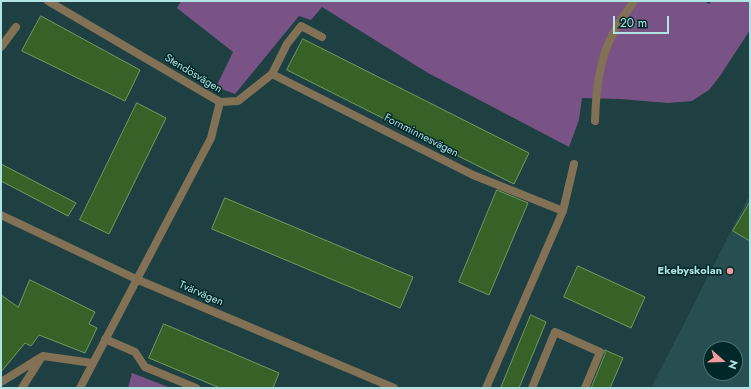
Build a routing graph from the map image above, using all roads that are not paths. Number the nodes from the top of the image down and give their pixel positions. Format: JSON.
{"nodes":[{"id":1,"x":48,"y":1,"type":"edge"},
{"id":2,"x":634,"y":1,"type":"edge"},
{"id":3,"x":16,"y":27,"type":"dead end"},
{"id":4,"x":322,"y":37,"type":"dead end"},
{"id":5,"x":1,"y":47,"type":"edge"},
{"id":6,"x":272,"y":74,"type":"junction"},
{"id":7,"x":220,"y":102,"type":"junction"},
{"id":8,"x":595,"y":121,"type":"dead end"},
{"id":9,"x":574,"y":164,"type":"dead end"},
{"id":10,"x":563,"y":211,"type":"junction"},
{"id":11,"x":1,"y":215,"type":"edge"},
{"id":12,"x":136,"y":279,"type":"junction"},
{"id":13,"x":105,"y":339,"type":"junction"},
{"id":14,"x":42,"y":356,"type":"junction"},
{"id":15,"x":92,"y":363,"type":"junction"},
{"id":16,"x":1,"y":383,"type":"edge"},
{"id":17,"x":2,"y":388,"type":"edge"},
{"id":18,"x":22,"y":388,"type":"edge"},
{"id":19,"x":80,"y":388,"type":"edge"},
{"id":20,"x":196,"y":388,"type":"edge"},
{"id":21,"x":394,"y":388,"type":"edge"},
{"id":22,"x":486,"y":388,"type":"edge"},
{"id":23,"x":532,"y":388,"type":"edge"},
{"id":24,"x":585,"y":388,"type":"edge"}],
"edges":[{"from":1,"to":7,"type":"street","name":"Stendösvägen"},
{"from":2,"to":8,"type":"street"},
{"from":3,"to":5,"type":"street"},
{"from":4,"to":6,"type":"street"},
{"from":6,"to":7,"type":"street"},
{"from":6,"to":10,"type":"street","name":"Fornminnesvägen"},
{"from":7,"to":12,"type":"street","name":"Stendösvägen"},
{"from":9,"to":10,"type":"street"},
{"from":10,"to":22,"type":"street"},
{"from":11,"to":12,"type":"street","name":"Tvärvägen"},
{"from":12,"to":13,"type":"street","name":"Stendösvägen"},
{"from":12,"to":21,"type":"street","name":"Tvärvägen"},
{"from":13,"to":15,"type":"street","name":"Stendösvägen"},
{"from":13,"to":20,"type":"street"},
{"from":14,"to":15,"type":"street"},
{"from":14,"to":16,"type":"street"},
{"from":14,"to":18,"type":"street"},
{"from":15,"to":19,"type":"street","name":"Stendösvägen"},
{"from":16,"to":17,"type":"street"},
{"from":23,"to":24,"type":"street"}]}
